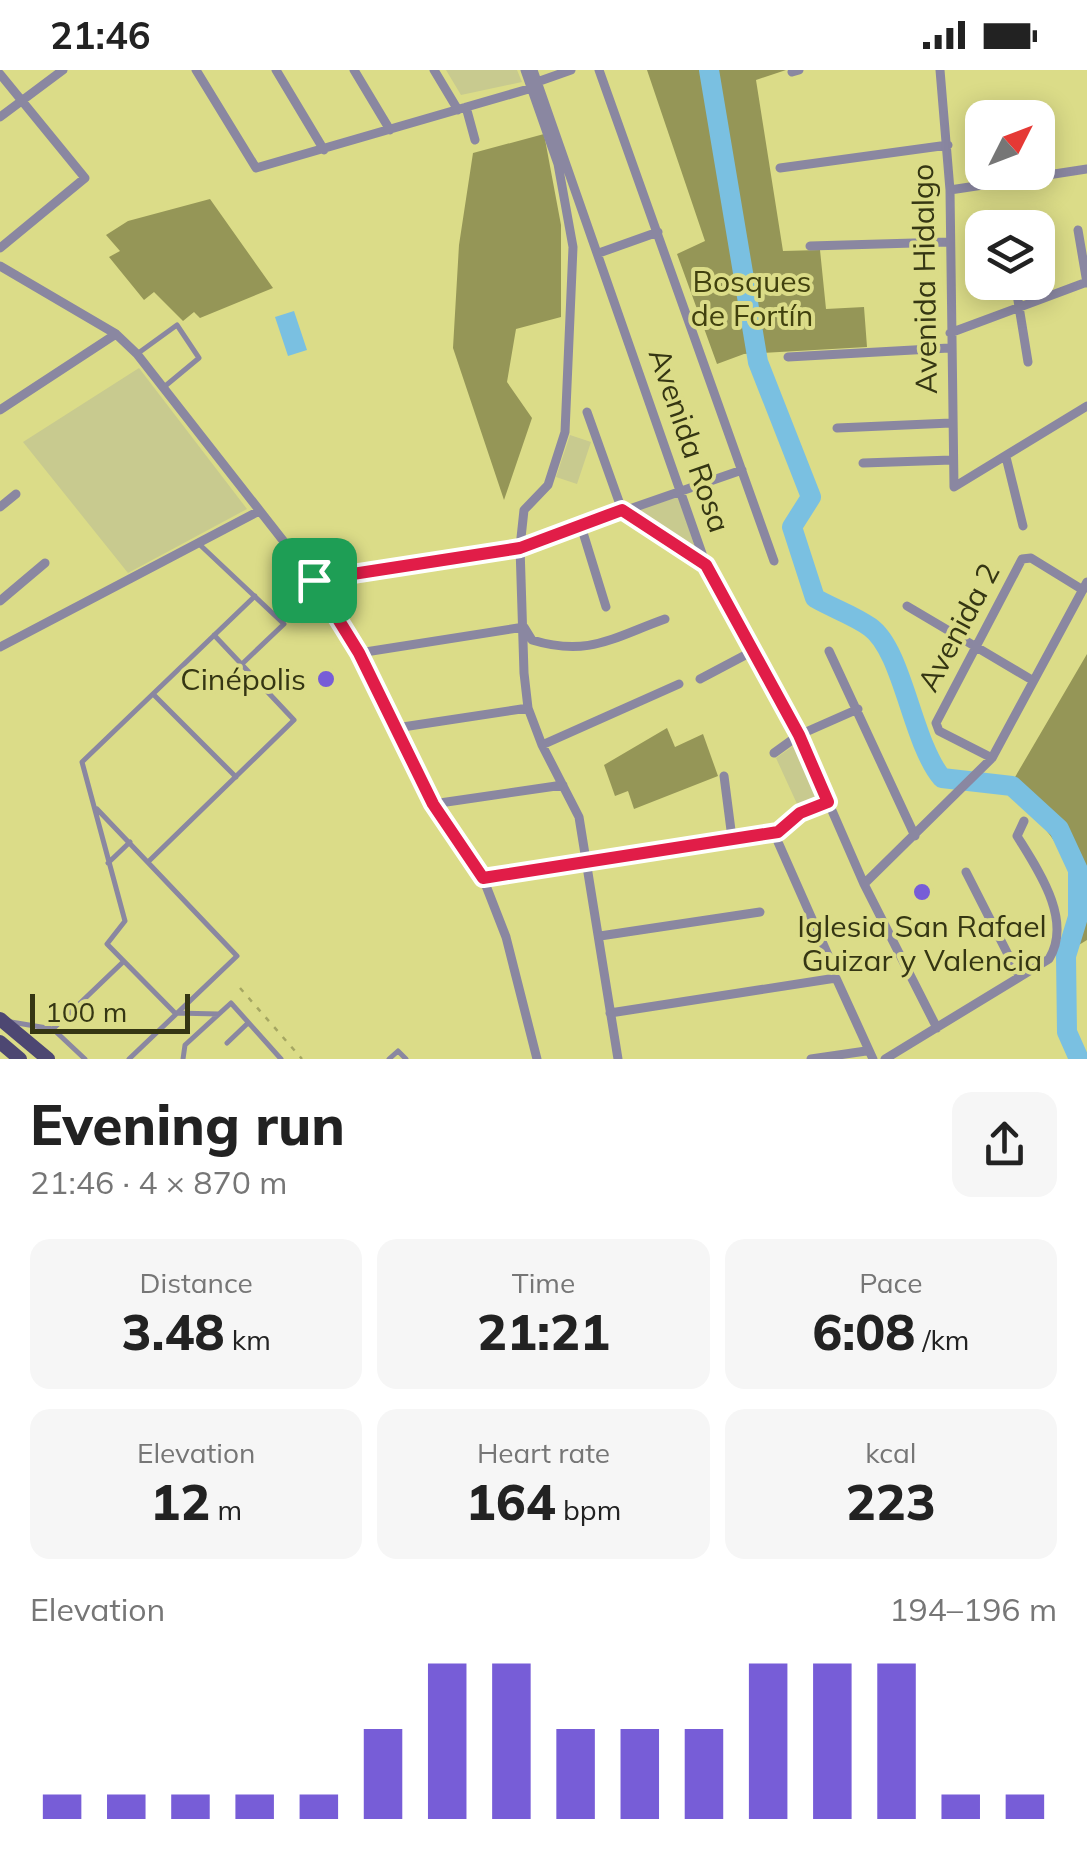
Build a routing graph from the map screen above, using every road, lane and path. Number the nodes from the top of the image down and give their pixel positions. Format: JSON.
{"nodes":[{"id":1,"x":63,"y":70,"type":"edge"},
{"id":2,"x":196,"y":70,"type":"edge"},
{"id":3,"x":276,"y":70,"type":"edge"},
{"id":4,"x":354,"y":70,"type":"edge"},
{"id":5,"x":434,"y":70,"type":"edge"},
{"id":6,"x":529,"y":70,"type":"edge"},
{"id":7,"x":571,"y":70,"type":"edge"},
{"id":8,"x":599,"y":70,"type":"edge"},
{"id":9,"x":940,"y":70,"type":"edge"},
{"id":10,"x":0,"y":74,"type":"edge"},
{"id":11,"x":535,"y":85,"type":"junction"},
{"id":12,"x":21,"y":100,"type":"junction"},
{"id":13,"x":462,"y":109,"type":"junction"},
{"id":14,"x":0,"y":117,"type":"edge"},
{"id":15,"x":390,"y":130,"type":"junction"},
{"id":16,"x":475,"y":140,"type":"dead end"},
{"id":17,"x":948,"y":145,"type":"junction"},
{"id":18,"x":324,"y":150,"type":"junction"},
{"id":19,"x":780,"y":168,"type":"dead end"},
{"id":20,"x":1087,"y":170,"type":"edge"},
{"id":21,"x":950,"y":190,"type":"junction"},
{"id":22,"x":1078,"y":230,"type":"dead end"},
{"id":23,"x":658,"y":232,"type":"junction"},
{"id":24,"x":949,"y":242,"type":"junction"},
{"id":25,"x":810,"y":246,"type":"dead end"},
{"id":26,"x":0,"y":248,"type":"edge"},
{"id":27,"x":599,"y":254,"type":"junction"},
{"id":28,"x":0,"y":266,"type":"edge"},
{"id":29,"x":1087,"y":282,"type":"edge"},
{"id":30,"x":1018,"y":300,"type":"edge"},
{"id":31,"x":1019,"y":307,"type":"junction"},
{"id":32,"x":950,"y":333,"type":"junction"},
{"id":33,"x":116,"y":334,"type":"junction"},
{"id":34,"x":950,"y":348,"type":"junction"},
{"id":35,"x":136,"y":354,"type":"junction"},
{"id":36,"x":788,"y":356,"type":"dead end"},
{"id":37,"x":1028,"y":362,"type":"dead end"},
{"id":38,"x":164,"y":387,"type":"junction"},
{"id":39,"x":1087,"y":406,"type":"edge"},
{"id":40,"x":0,"y":410,"type":"edge"},
{"id":41,"x":587,"y":412,"type":"dead end"},
{"id":42,"x":951,"y":423,"type":"junction"},
{"id":43,"x":836,"y":428,"type":"dead end"},
{"id":44,"x":1006,"y":457,"type":"junction"},
{"id":45,"x":952,"y":460,"type":"junction"},
{"id":46,"x":864,"y":464,"type":"dead end"},
{"id":47,"x":742,"y":470,"type":"junction"},
{"id":48,"x":682,"y":489,"type":"junction"},
{"id":49,"x":16,"y":494,"type":"dead end"},
{"id":50,"x":0,"y":506,"type":"edge"},
{"id":51,"x":259,"y":510,"type":"junction"},
{"id":52,"x":622,"y":510,"type":"junction"},
{"id":53,"x":581,"y":526,"type":"junction"},
{"id":54,"x":1023,"y":526,"type":"dead end"},
{"id":55,"x":198,"y":543,"type":"junction"},
{"id":56,"x":520,"y":548,"type":"junction"},
{"id":57,"x":774,"y":561,"type":"dead end"},
{"id":58,"x":46,"y":563,"type":"dead end"},
{"id":59,"x":706,"y":565,"type":"junction"},
{"id":60,"x":314,"y":580,"type":"junction"},
{"id":61,"x":1085,"y":586,"type":"edge"},
{"id":62,"x":255,"y":596,"type":"junction"},
{"id":63,"x":0,"y":602,"type":"edge"},
{"id":64,"x":907,"y":606,"type":"dead end"},
{"id":65,"x":606,"y":608,"type":"dead end"},
{"id":66,"x":664,"y":619,"type":"dead end"},
{"id":67,"x":524,"y":627,"type":"junction"},
{"id":68,"x":214,"y":635,"type":"junction"},
{"id":69,"x":0,"y":646,"type":"edge"},
{"id":70,"x":976,"y":647,"type":"junction"},
{"id":71,"x":829,"y":650,"type":"dead end"},
{"id":72,"x":753,"y":651,"type":"junction"},
{"id":73,"x":359,"y":653,"type":"junction"},
{"id":74,"x":242,"y":664,"type":"junction"},
{"id":75,"x":700,"y":679,"type":"dead end"},
{"id":76,"x":1032,"y":680,"type":"junction"},
{"id":77,"x":679,"y":684,"type":"dead end"},
{"id":78,"x":153,"y":694,"type":"junction"},
{"id":79,"x":528,"y":708,"type":"junction"},
{"id":80,"x":858,"y":708,"type":"junction"},
{"id":81,"x":396,"y":728,"type":"junction"},
{"id":82,"x":799,"y":735,"type":"junction"},
{"id":83,"x":542,"y":744,"type":"junction"},
{"id":84,"x":774,"y":752,"type":"dead end"},
{"id":85,"x":989,"y":762,"type":"junction"},
{"id":86,"x":724,"y":776,"type":"dead end"},
{"id":87,"x":236,"y":777,"type":"junction"},
{"id":88,"x":563,"y":785,"type":"junction"},
{"id":89,"x":828,"y":802,"type":"junction"},
{"id":90,"x":433,"y":804,"type":"junction"},
{"id":91,"x":95,"y":807,"type":"junction"},
{"id":92,"x":1024,"y":821,"type":"dead end"},
{"id":93,"x":778,"y":832,"type":"junction"},
{"id":94,"x":915,"y":836,"type":"junction"},
{"id":95,"x":732,"y":838,"type":"junction"},
{"id":96,"x":130,"y":842,"type":"junction"},
{"id":97,"x":148,"y":861,"type":"junction"},
{"id":98,"x":587,"y":861,"type":"junction"},
{"id":99,"x":108,"y":863,"type":"junction"},
{"id":100,"x":966,"y":872,"type":"dead end"},
{"id":101,"x":483,"y":878,"type":"junction"},
{"id":102,"x":864,"y":884,"type":"junction"},
{"id":103,"x":760,"y":912,"type":"dead end"},
{"id":104,"x":600,"y":936,"type":"junction"},
{"id":105,"x":828,"y":955,"type":"dead end"},
{"id":106,"x":124,"y":961,"type":"junction"},
{"id":107,"x":1019,"y":976,"type":"junction"},
{"id":108,"x":240,"y":988,"type":"dead end"},
{"id":109,"x":610,"y":1012,"type":"junction"},
{"id":110,"x":175,"y":1013,"type":"junction"},
{"id":111,"x":218,"y":1014,"type":"junction"},
{"id":112,"x":1,"y":1020,"type":"edge"},
{"id":113,"x":248,"y":1022,"type":"junction"},
{"id":114,"x":937,"y":1028,"type":"junction"},
{"id":115,"x":53,"y":1029,"type":"junction"},
{"id":116,"x":0,"y":1042,"type":"edge"},
{"id":117,"x":226,"y":1043,"type":"dead end"},
{"id":118,"x":869,"y":1055,"type":"edge"},
{"id":119,"x":20,"y":1059,"type":"edge"},
{"id":120,"x":48,"y":1059,"type":"edge"},
{"id":121,"x":86,"y":1059,"type":"edge"},
{"id":122,"x":130,"y":1059,"type":"edge"},
{"id":123,"x":184,"y":1059,"type":"edge"},
{"id":124,"x":281,"y":1059,"type":"edge"},
{"id":125,"x":301,"y":1059,"type":"edge"},
{"id":126,"x":390,"y":1059,"type":"edge"},
{"id":127,"x":406,"y":1059,"type":"edge"},
{"id":128,"x":537,"y":1059,"type":"edge"},
{"id":129,"x":618,"y":1059,"type":"edge"},
{"id":130,"x":811,"y":1059,"type":"edge"},
{"id":131,"x":885,"y":1059,"type":"edge"}],
"edges":[{"from":1,"to":12,"type":"street"},
{"from":2,"to":18,"type":"street"},
{"from":3,"to":18,"type":"street"},
{"from":4,"to":15,"type":"street"},
{"from":5,"to":13,"type":"street"},
{"from":6,"to":11,"type":"street"},
{"from":7,"to":11,"type":"street"},
{"from":8,"to":23,"type":"street"},
{"from":9,"to":17,"type":"street","name":"Avenida Hidalgo"},
{"from":10,"to":12,"type":"street"},
{"from":11,"to":13,"type":"street"},
{"from":11,"to":27,"type":"street","name":"Avenida Rosa"},
{"from":11,"to":56,"type":"street"},
{"from":12,"to":14,"type":"street"},
{"from":12,"to":26,"type":"street"},
{"from":13,"to":15,"type":"street"},
{"from":13,"to":16,"type":"street"},
{"from":15,"to":18,"type":"street"},
{"from":17,"to":19,"type":"street"},
{"from":17,"to":21,"type":"street","name":"Avenida Hidalgo"},
{"from":20,"to":21,"type":"street"},
{"from":21,"to":24,"type":"street","name":"Avenida Hidalgo"},
{"from":22,"to":29,"type":"street"},
{"from":23,"to":27,"type":"street"},
{"from":23,"to":47,"type":"street"},
{"from":24,"to":25,"type":"street"},
{"from":24,"to":32,"type":"street","name":"Avenida Hidalgo"},
{"from":27,"to":48,"type":"street","name":"Avenida Rosa"},
{"from":28,"to":33,"type":"street"},
{"from":29,"to":31,"type":"street"},
{"from":30,"to":31,"type":"street"},
{"from":31,"to":32,"type":"street"},
{"from":31,"to":37,"type":"street"},
{"from":32,"to":34,"type":"street","name":"Avenida Hidalgo"},
{"from":33,"to":35,"type":"street"},
{"from":33,"to":40,"type":"street"},
{"from":34,"to":36,"type":"street"},
{"from":34,"to":42,"type":"street","name":"Avenida Hidalgo"},
{"from":35,"to":38,"type":"street"},
{"from":35,"to":38,"type":"lane"},
{"from":38,"to":51,"type":"street"},
{"from":39,"to":44,"type":"street"},
{"from":41,"to":52,"type":"street"},
{"from":42,"to":43,"type":"street"},
{"from":42,"to":45,"type":"street","name":"Avenida Hidalgo"},
{"from":44,"to":45,"type":"street","name":"Avenida Hidalgo"},
{"from":44,"to":54,"type":"street"},
{"from":45,"to":46,"type":"street"},
{"from":47,"to":48,"type":"street"},
{"from":47,"to":57,"type":"street"},
{"from":48,"to":52,"type":"street"},
{"from":48,"to":59,"type":"street","name":"Avenida Rosa"},
{"from":49,"to":50,"type":"street"},
{"from":51,"to":55,"type":"street"},
{"from":51,"to":60,"type":"street"},
{"from":52,"to":53,"type":"street"},
{"from":52,"to":59,"type":"street"},
{"from":53,"to":56,"type":"street"},
{"from":53,"to":65,"type":"street"},
{"from":55,"to":62,"type":"lane"},
{"from":55,"to":69,"type":"street"},
{"from":56,"to":60,"type":"street"},
{"from":56,"to":67,"type":"street"},
{"from":58,"to":63,"type":"street"},
{"from":59,"to":72,"type":"street","name":"Avenida Rosa"},
{"from":60,"to":73,"type":"street"},
{"from":61,"to":70,"type":"street","name":"Avenida 2"},
{"from":61,"to":76,"type":"street"},
{"from":62,"to":68,"type":"lane"},
{"from":62,"to":74,"type":"lane"},
{"from":64,"to":70,"type":"street"},
{"from":66,"to":67,"type":"street"},
{"from":67,"to":73,"type":"street"},
{"from":67,"to":79,"type":"street"},
{"from":68,"to":74,"type":"lane"},
{"from":68,"to":78,"type":"lane"},
{"from":70,"to":76,"type":"street"},
{"from":70,"to":85,"type":"street","name":"Avenida 2"},
{"from":71,"to":80,"type":"street"},
{"from":72,"to":75,"type":"street"},
{"from":72,"to":82,"type":"street","name":"Avenida Rosa"},
{"from":73,"to":81,"type":"street"},
{"from":74,"to":87,"type":"lane"},
{"from":76,"to":85,"type":"street"},
{"from":77,"to":83,"type":"street"},
{"from":78,"to":87,"type":"lane"},
{"from":78,"to":91,"type":"lane"},
{"from":79,"to":81,"type":"street"},
{"from":79,"to":83,"type":"street"},
{"from":80,"to":82,"type":"street"},
{"from":80,"to":94,"type":"street"},
{"from":81,"to":90,"type":"street"},
{"from":82,"to":84,"type":"street"},
{"from":82,"to":89,"type":"street","name":"Avenida Rosa"},
{"from":83,"to":88,"type":"street"},
{"from":85,"to":94,"type":"street"},
{"from":86,"to":95,"type":"street"},
{"from":87,"to":97,"type":"lane"},
{"from":88,"to":90,"type":"street"},
{"from":88,"to":98,"type":"street"},
{"from":89,"to":93,"type":"street"},
{"from":89,"to":102,"type":"street","name":"Avenida Rosa"},
{"from":90,"to":101,"type":"street"},
{"from":91,"to":96,"type":"lane"},
{"from":91,"to":99,"type":"lane"},
{"from":92,"to":107,"type":"street"},
{"from":93,"to":95,"type":"street"},
{"from":93,"to":105,"type":"street"},
{"from":94,"to":102,"type":"street"},
{"from":95,"to":98,"type":"street"},
{"from":96,"to":97,"type":"lane"},
{"from":96,"to":99,"type":"lane"},
{"from":97,"to":110,"type":"lane"},
{"from":98,"to":101,"type":"street"},
{"from":98,"to":104,"type":"street"},
{"from":99,"to":106,"type":"lane"},
{"from":100,"to":107,"type":"street"},
{"from":101,"to":128,"type":"street"},
{"from":102,"to":114,"type":"street","name":"Avenida Rosa"},
{"from":103,"to":104,"type":"street"},
{"from":104,"to":109,"type":"street"},
{"from":106,"to":110,"type":"lane"},
{"from":106,"to":115,"type":"lane"},
{"from":107,"to":114,"type":"street"},
{"from":108,"to":125,"type":"path"},
{"from":109,"to":118,"type":"street"},
{"from":109,"to":129,"type":"street"},
{"from":110,"to":111,"type":"lane"},
{"from":110,"to":122,"type":"lane"},
{"from":111,"to":113,"type":"lane"},
{"from":111,"to":123,"type":"lane"},
{"from":112,"to":115,"type":"lane"},
{"from":112,"to":120,"type":"main road"},
{"from":113,"to":117,"type":"lane"},
{"from":113,"to":124,"type":"lane"},
{"from":114,"to":131,"type":"street"},
{"from":115,"to":121,"type":"lane"},
{"from":116,"to":119,"type":"main road"},
{"from":118,"to":130,"type":"street"},
{"from":126,"to":127,"type":"lane"}]}
